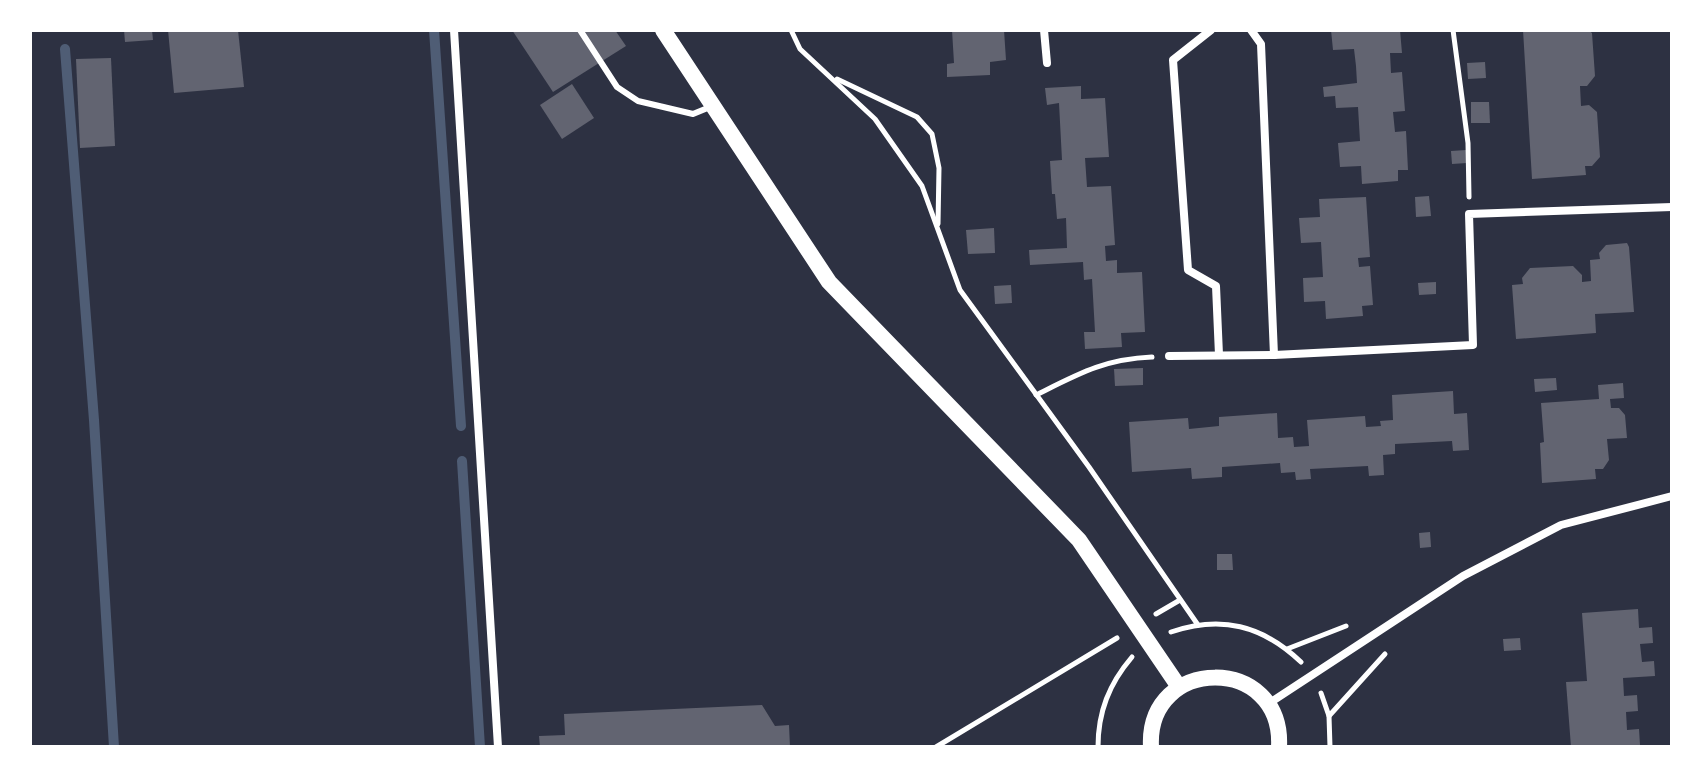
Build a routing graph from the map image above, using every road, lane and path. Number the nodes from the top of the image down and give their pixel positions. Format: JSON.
{"nodes":[{"id":1,"x":454,"y":30,"type":"edge"},
{"id":2,"x":580,"y":30,"type":"edge"},
{"id":3,"x":663,"y":30,"type":"edge"},
{"id":4,"x":791,"y":30,"type":"edge"},
{"id":5,"x":1044,"y":30,"type":"edge"},
{"id":6,"x":1211,"y":30,"type":"edge"},
{"id":7,"x":1251,"y":30,"type":"edge"},
{"id":8,"x":1453,"y":30,"type":"edge"},
{"id":9,"x":1047,"y":63,"type":"dead end"},
{"id":10,"x":831,"y":77,"type":"junction"},
{"id":11,"x":713,"y":106,"type":"junction"},
{"id":12,"x":1672,"y":207,"type":"edge"},
{"id":13,"x":1469,"y":214,"type":"junction"},
{"id":14,"x":937,"y":229,"type":"junction"},
{"id":15,"x":1219,"y":355,"type":"junction"},
{"id":16,"x":1274,"y":355,"type":"junction"},
{"id":17,"x":1169,"y":356,"type":"joint"},
{"id":18,"x":1036,"y":395,"type":"junction"},
{"id":19,"x":1672,"y":496,"type":"edge"},
{"id":20,"x":1180,"y":600,"type":"junction"},
{"id":21,"x":1198,"y":625,"type":"dead end"},
{"id":22,"x":1138,"y":626,"type":"junction"},
{"id":23,"x":1393,"y":646,"type":"dead end"},
{"id":24,"x":1179,"y":687,"type":"junction"},
{"id":25,"x":1268,"y":704,"type":"junction"},
{"id":26,"x":1329,"y":716,"type":"dead end"},
{"id":27,"x":498,"y":747,"type":"edge"},
{"id":28,"x":936,"y":747,"type":"edge"},
{"id":29,"x":1151,"y":747,"type":"edge"},
{"id":30,"x":1279,"y":747,"type":"edge"}],
"edges":[{"from":1,"to":27,"type":"street"},
{"from":2,"to":11,"type":"lane"},
{"from":3,"to":11,"type":"main road"},
{"from":4,"to":10,"type":"path"},
{"from":5,"to":9,"type":"street"},
{"from":6,"to":15,"type":"street"},
{"from":7,"to":16,"type":"street"},
{"from":8,"to":13,"type":"path"},
{"from":10,"to":14,"type":"path"},
{"from":10,"to":14,"type":"path"},
{"from":11,"to":22,"type":"main road"},
{"from":12,"to":13,"type":"street"},
{"from":13,"to":16,"type":"street"},
{"from":14,"to":18,"type":"path"},
{"from":15,"to":16,"type":"street"},
{"from":15,"to":17,"type":"street"},
{"from":17,"to":18,"type":"path"},
{"from":18,"to":20,"type":"path"},
{"from":19,"to":25,"type":"street"},
{"from":20,"to":21,"type":"path"},
{"from":20,"to":22,"type":"path"},
{"from":22,"to":24,"type":"main road"},
{"from":22,"to":28,"type":"path"},
{"from":23,"to":26,"type":"path"},
{"from":24,"to":25,"type":"main road"},
{"from":24,"to":29,"type":"main road"},
{"from":25,"to":30,"type":"main road"}]}
